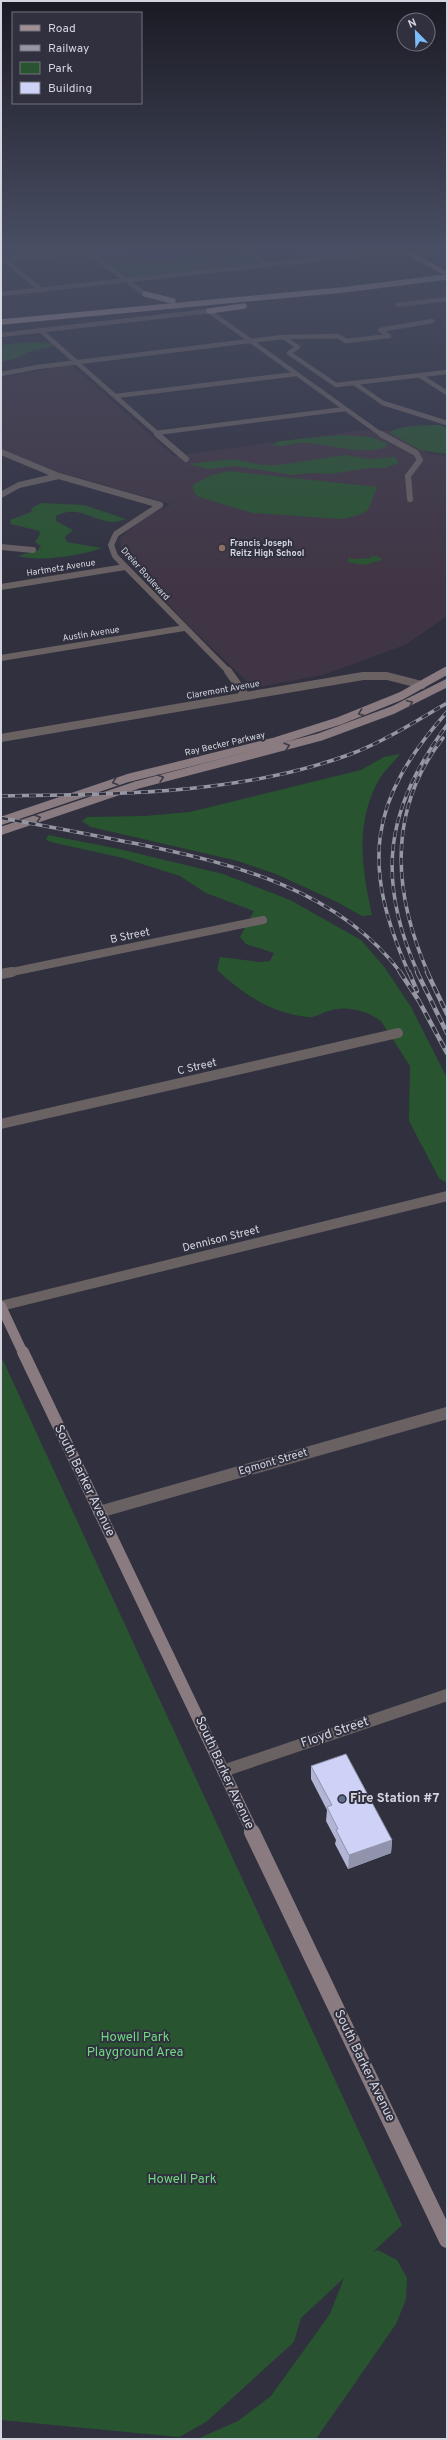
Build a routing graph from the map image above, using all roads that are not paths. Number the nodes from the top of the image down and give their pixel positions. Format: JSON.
{"nodes":[{"id":1,"x":92,"y":360,"type":"edge"},
{"id":2,"x":276,"y":360,"type":"edge"},
{"id":3,"x":299,"y":360,"type":"edge"},
{"id":4,"x":74,"y":362,"type":"junction"},
{"id":5,"x":447,"y":372,"type":"edge"},
{"id":6,"x":1,"y":374,"type":"edge"},
{"id":7,"x":296,"y":374,"type":"junction"},
{"id":8,"x":419,"y":375,"type":"junction"},
{"id":9,"x":354,"y":383,"type":"junction"},
{"id":10,"x":447,"y":393,"type":"edge"},
{"id":11,"x":116,"y":396,"type":"junction"},
{"id":12,"x":345,"y":409,"type":"junction"},
{"id":13,"x":445,"y":422,"type":"edge"},
{"id":14,"x":156,"y":433,"type":"junction"},
{"id":15,"x":1,"y":452,"type":"edge"},
{"id":16,"x":186,"y":459,"type":"dead end"},
{"id":17,"x":59,"y":476,"type":"junction"},
{"id":18,"x":1,"y":495,"type":"edge"},
{"id":19,"x":410,"y":499,"type":"dead end"},
{"id":20,"x":1,"y":547,"type":"edge"},
{"id":21,"x":33,"y":550,"type":"dead end"},
{"id":22,"x":125,"y":567,"type":"junction"},
{"id":23,"x":1,"y":587,"type":"edge"},
{"id":24,"x":184,"y":628,"type":"junction"},
{"id":25,"x":1,"y":658,"type":"edge"},
{"id":26,"x":447,"y":671,"type":"edge"},
{"id":27,"x":447,"y":683,"type":"edge"},
{"id":28,"x":422,"y":685,"type":"junction"},
{"id":29,"x":435,"y":690,"type":"junction"},
{"id":30,"x":447,"y":694,"type":"edge"},
{"id":31,"x":245,"y":695,"type":"junction"},
{"id":32,"x":1,"y":738,"type":"edge"},
{"id":33,"x":1,"y":821,"type":"edge"},
{"id":34,"x":1,"y":831,"type":"edge"},
{"id":35,"x":263,"y":920,"type":"dead end"},
{"id":36,"x":1,"y":974,"type":"edge"},
{"id":37,"x":398,"y":1033,"type":"dead end"},
{"id":38,"x":1,"y":1124,"type":"edge"},
{"id":39,"x":447,"y":1196,"type":"edge"},
{"id":40,"x":1,"y":1306,"type":"edge"},
{"id":41,"x":447,"y":1413,"type":"edge"},
{"id":42,"x":99,"y":1512,"type":"junction"},
{"id":43,"x":447,"y":1695,"type":"edge"},
{"id":44,"x":223,"y":1771,"type":"junction"},
{"id":45,"x":447,"y":2240,"type":"edge"}],
"edges":[{"from":1,"to":4,"type":"street"},
{"from":2,"to":7,"type":"street"},
{"from":3,"to":9,"type":"street"},
{"from":4,"to":6,"type":"street"},
{"from":4,"to":11,"type":"street"},
{"from":5,"to":8,"type":"street"},
{"from":7,"to":11,"type":"street"},
{"from":7,"to":12,"type":"street"},
{"from":8,"to":9,"type":"street"},
{"from":8,"to":10,"type":"street"},
{"from":9,"to":13,"type":"street"},
{"from":11,"to":14,"type":"street"},
{"from":12,"to":14,"type":"street"},
{"from":12,"to":19,"type":"street"},
{"from":14,"to":16,"type":"street"},
{"from":15,"to":17,"type":"street","name":"Dreier Boulevard"},
{"from":17,"to":18,"type":"street"},
{"from":17,"to":22,"type":"street","name":"Dreier Boulevard"},
{"from":20,"to":21,"type":"street"},
{"from":22,"to":23,"type":"street","name":"Hartmetz Avenue"},
{"from":22,"to":24,"type":"street","name":"Dreier Boulevard"},
{"from":24,"to":25,"type":"street","name":"Austin Avenue"},
{"from":24,"to":31,"type":"street","name":"Dreier Boulevard"},
{"from":26,"to":28,"type":"main road","name":"Ray Becker Parkway"},
{"from":27,"to":29,"type":"main road","name":"Ray Becker Parkway"},
{"from":28,"to":29,"type":"main road","name":"Claremont Avenue"},
{"from":28,"to":31,"type":"street","name":"Claremont Avenue"},
{"from":28,"to":33,"type":"main road","name":"Ray Becker Parkway","one_way":true},
{"from":29,"to":30,"type":"main road","name":"Claremont Avenue"},
{"from":34,"to":29,"type":"main road","name":"Ray Becker Parkway","one_way":true},
{"from":31,"to":32,"type":"street","name":"Claremont Avenue"},
{"from":35,"to":36,"type":"street","name":"B Street"},
{"from":37,"to":38,"type":"street","name":"C Street"},
{"from":39,"to":40,"type":"street","name":"Dennison Street"},
{"from":40,"to":42,"type":"main road","name":"South Barker Avenue"},
{"from":41,"to":42,"type":"street","name":"Egmont Street"},
{"from":42,"to":44,"type":"main road","name":"South Barker Avenue"},
{"from":43,"to":44,"type":"street","name":"Floyd Street"},
{"from":44,"to":45,"type":"main road","name":"South Barker Avenue"}]}
